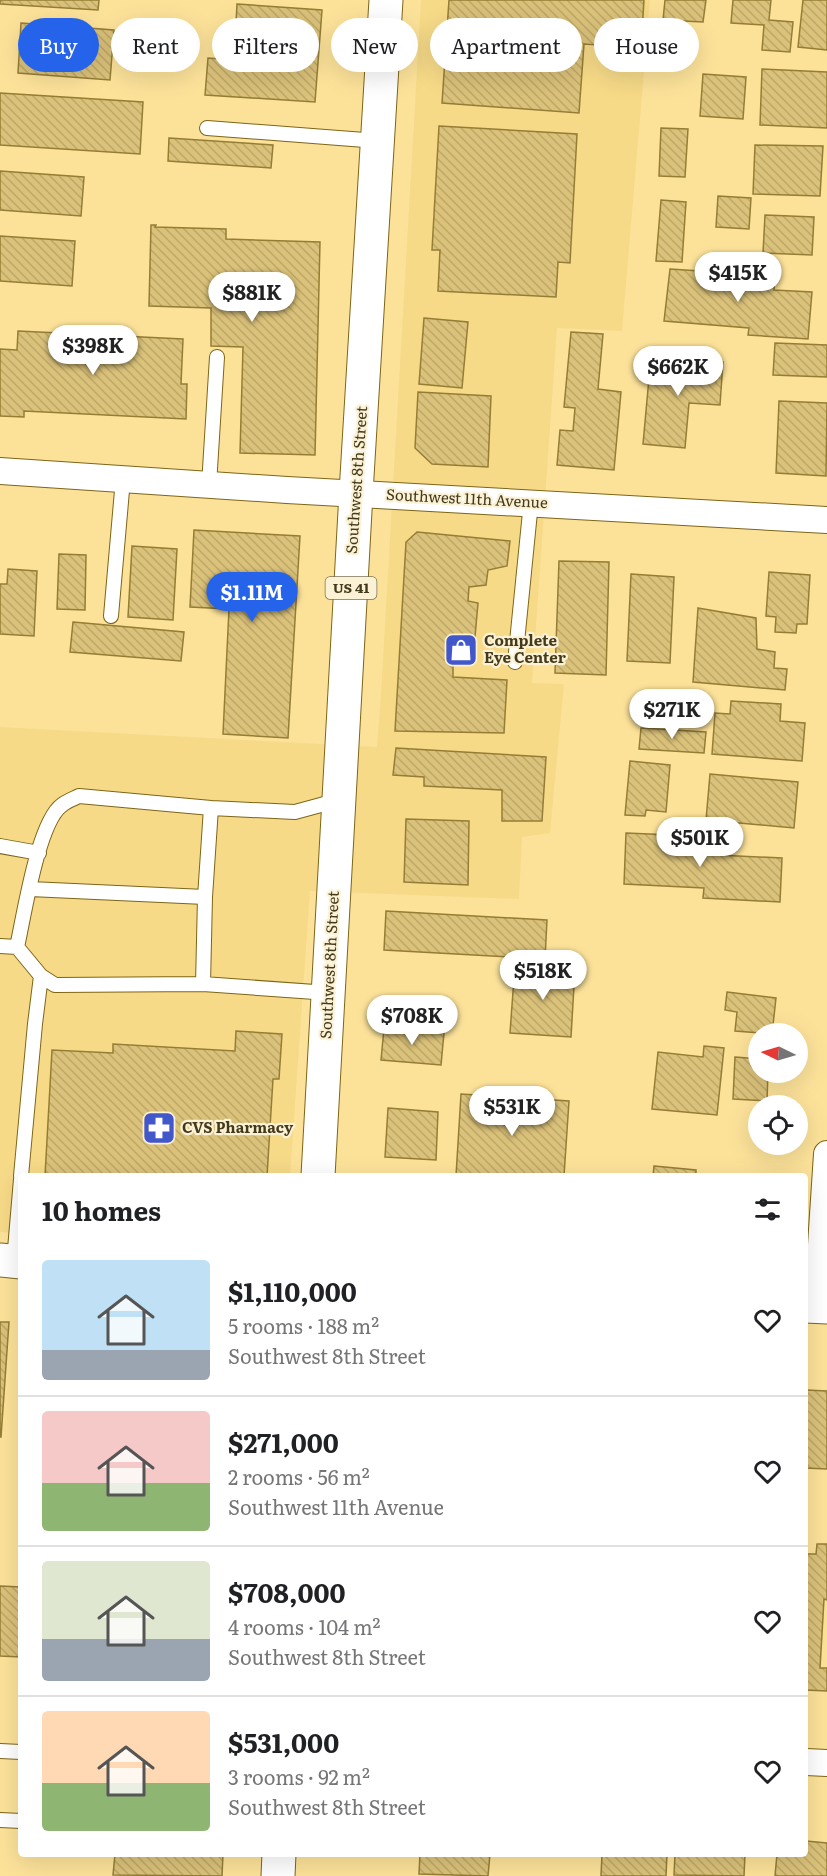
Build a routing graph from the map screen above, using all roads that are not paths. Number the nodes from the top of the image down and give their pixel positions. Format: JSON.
{"nodes":[{"id":1,"x":386,"y":0,"type":"edge"},
{"id":2,"x":207,"y":128,"type":"dead end"},
{"id":3,"x":378,"y":141,"type":"junction"},
{"id":4,"x":217,"y":357,"type":"dead end"},
{"id":5,"x":0,"y":471,"type":"edge"},
{"id":6,"x":123,"y":479,"type":"junction"},
{"id":7,"x":209,"y":485,"type":"junction"},
{"id":8,"x":356,"y":493,"type":"junction"},
{"id":9,"x":531,"y":502,"type":"junction"},
{"id":10,"x":827,"y":520,"type":"edge"},
{"id":11,"x":111,"y":616,"type":"dead end"},
{"id":12,"x":515,"y":662,"type":"dead end"},
{"id":13,"x":339,"y":800,"type":"junction"},
{"id":14,"x":211,"y":808,"type":"junction"},
{"id":15,"x":0,"y":846,"type":"edge"},
{"id":16,"x":39,"y":853,"type":"junction"},
{"id":17,"x":30,"y":889,"type":"junction"},
{"id":18,"x":205,"y":897,"type":"junction"},
{"id":19,"x":0,"y":946,"type":"edge"},
{"id":20,"x":17,"y":947,"type":"junction"},
{"id":21,"x":41,"y":976,"type":"junction"},
{"id":22,"x":203,"y":984,"type":"junction"},
{"id":23,"x":328,"y":993,"type":"junction"},
{"id":24,"x":827,"y":1154,"type":"edge"},
{"id":25,"x":21,"y":1173,"type":"edge"},
{"id":26,"x":318,"y":1173,"type":"edge"},
{"id":27,"x":18,"y":1206,"type":"edge"},
{"id":28,"x":12,"y":1261,"type":"edge"},
{"id":29,"x":817,"y":1306,"type":"edge"},
{"id":30,"x":0,"y":1751,"type":"edge"},
{"id":31,"x":18,"y":1752,"type":"edge"},
{"id":32,"x":808,"y":1762,"type":"edge"},
{"id":33,"x":827,"y":1763,"type":"edge"},
{"id":34,"x":0,"y":1820,"type":"edge"},
{"id":35,"x":18,"y":1821,"type":"edge"},
{"id":36,"x":279,"y":1857,"type":"edge"},
{"id":37,"x":278,"y":1876,"type":"edge"}],
"edges":[{"from":1,"to":3,"type":"main road","name":"Southwest 8th Street","number":"US 41"},
{"from":2,"to":3,"type":"lane"},
{"from":3,"to":8,"type":"main road","name":"Southwest 8th Street","number":"US 41"},
{"from":4,"to":7,"type":"lane"},
{"from":5,"to":6,"type":"street","name":"Southwest 11th Avenue"},
{"from":6,"to":7,"type":"street","name":"Southwest 11th Avenue"},
{"from":6,"to":11,"type":"lane"},
{"from":7,"to":8,"type":"street","name":"Southwest 11th Avenue"},
{"from":8,"to":9,"type":"street","name":"Southwest 11th Avenue"},
{"from":8,"to":13,"type":"main road","name":"Southwest 8th Street","number":"US 41"},
{"from":9,"to":10,"type":"street","name":"Southwest 11th Avenue"},
{"from":9,"to":12,"type":"lane"},
{"from":13,"to":14,"type":"lane"},
{"from":13,"to":23,"type":"main road","name":"Southwest 8th Street","number":"US 41"},
{"from":14,"to":16,"type":"lane"},
{"from":14,"to":18,"type":"lane"},
{"from":15,"to":16,"type":"lane"},
{"from":16,"to":17,"type":"lane"},
{"from":17,"to":18,"type":"lane"},
{"from":17,"to":20,"type":"lane"},
{"from":18,"to":22,"type":"lane"},
{"from":19,"to":20,"type":"lane"},
{"from":20,"to":21,"type":"lane"},
{"from":21,"to":22,"type":"lane"},
{"from":21,"to":25,"type":"lane"},
{"from":22,"to":23,"type":"lane"},
{"from":23,"to":26,"type":"main road","name":"Southwest 8th Street","number":"US 41"},
{"from":24,"to":29,"type":"street"},
{"from":27,"to":28,"type":"lane"},
{"from":30,"to":31,"type":"lane"},
{"from":32,"to":33,"type":"street"},
{"from":34,"to":35,"type":"lane"},
{"from":36,"to":37,"type":"main road"}]}
